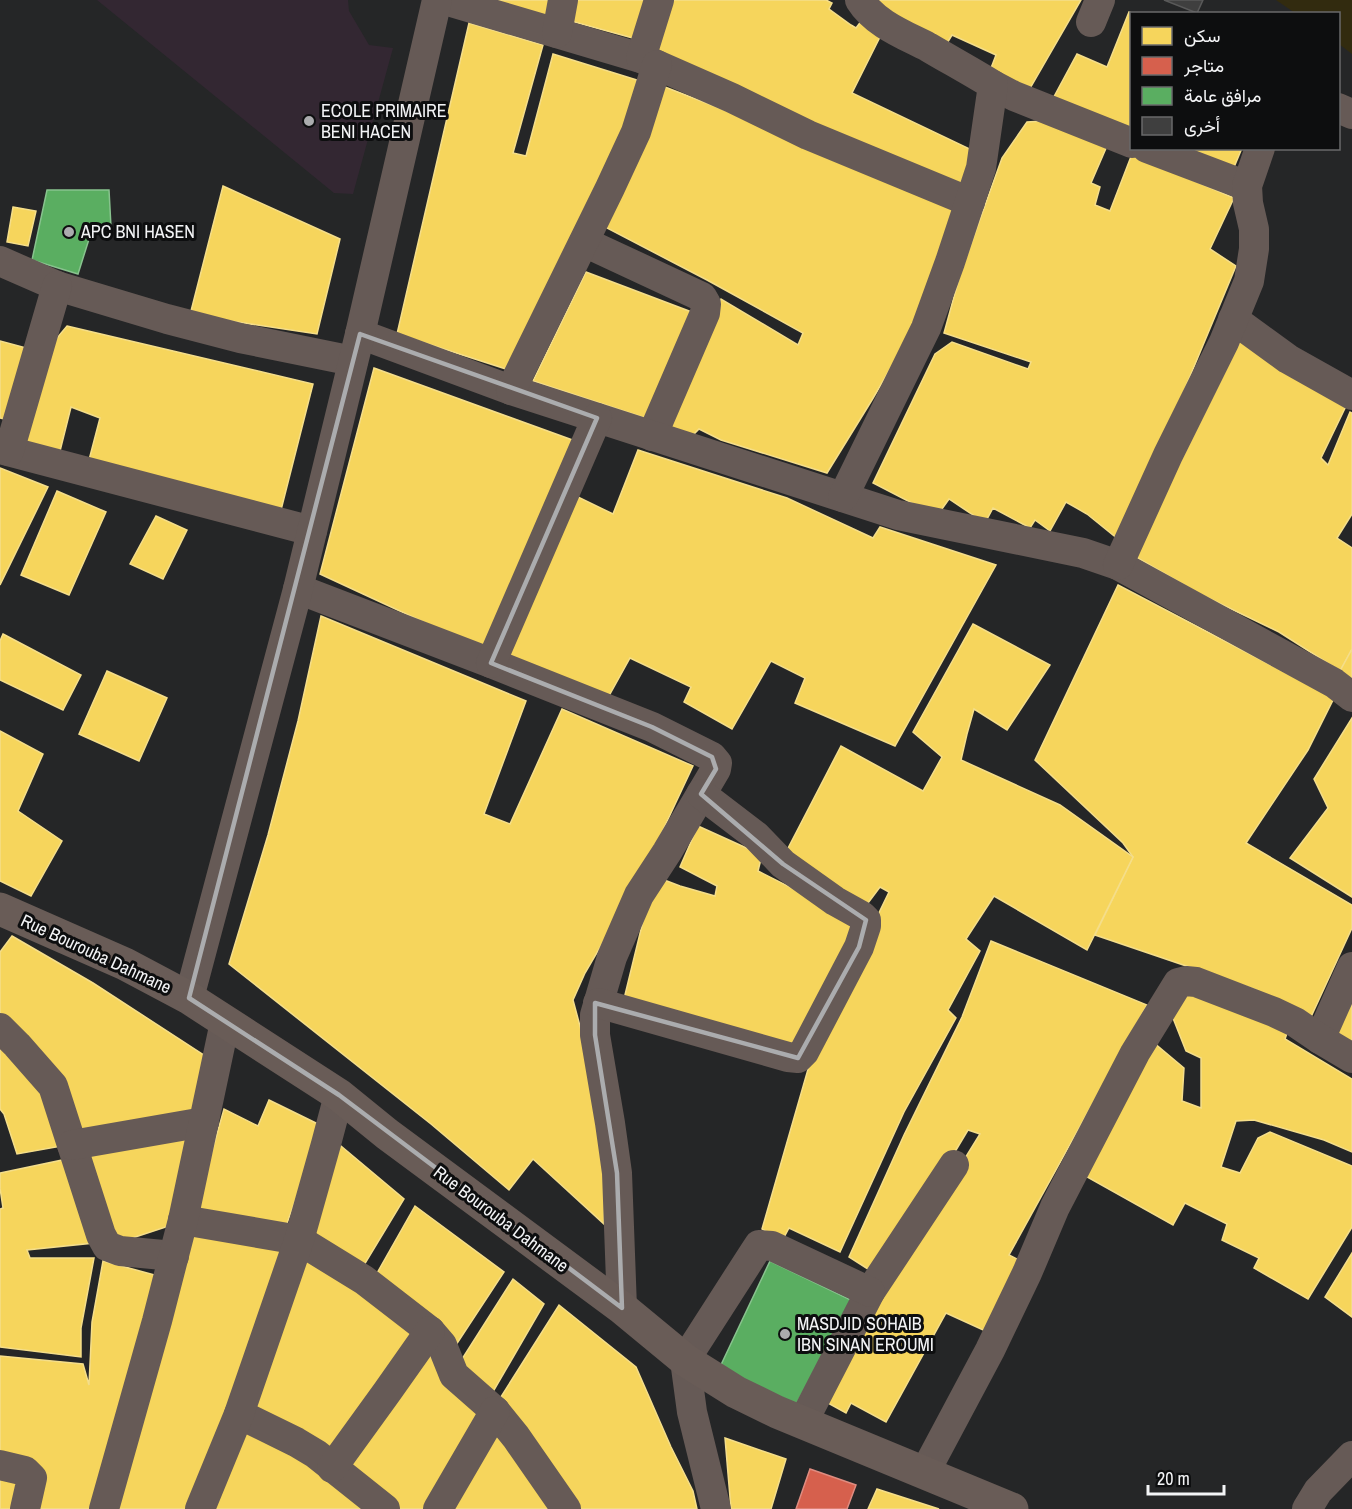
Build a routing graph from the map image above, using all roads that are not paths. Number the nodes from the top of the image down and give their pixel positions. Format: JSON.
{"nodes":[{"id":1,"x":437,"y":0,"type":"edge"},
{"id":2,"x":445,"y":0,"type":"edge"},
{"id":3,"x":563,"y":0,"type":"edge"},
{"id":4,"x":659,"y":0,"type":"edge"},
{"id":5,"x":860,"y":0,"type":"edge"},
{"id":6,"x":557,"y":33,"type":"junction"},
{"id":7,"x":649,"y":61,"type":"junction"},
{"id":8,"x":993,"y":85,"type":"junction"},
{"id":9,"x":1130,"y":143,"type":"edge"},
{"id":10,"x":1152,"y":150,"type":"edge"},
{"id":11,"x":1259,"y":150,"type":"edge"},
{"id":12,"x":1247,"y":186,"type":"junction"},
{"id":13,"x":970,"y":202,"type":"junction"},
{"id":14,"x":584,"y":242,"type":"junction"},
{"id":15,"x":0,"y":261,"type":"edge"},
{"id":16,"x":57,"y":286,"type":"junction"},
{"id":17,"x":1233,"y":319,"type":"junction"},
{"id":18,"x":356,"y":347,"type":"junction"},
{"id":19,"x":511,"y":390,"type":"junction"},
{"id":20,"x":1352,"y":395,"type":"edge"},
{"id":21,"x":597,"y":418,"type":"junction"},
{"id":22,"x":652,"y":436,"type":"junction"},
{"id":23,"x":4,"y":450,"type":"edge"},
{"id":24,"x":843,"y":497,"type":"junction"},
{"id":25,"x":312,"y":531,"type":"junction"},
{"id":26,"x":1118,"y":565,"type":"junction"},
{"id":27,"x":297,"y":589,"type":"junction"},
{"id":28,"x":491,"y":663,"type":"junction"},
{"id":29,"x":1352,"y":698,"type":"edge"},
{"id":30,"x":701,"y":794,"type":"junction"},
{"id":31,"x":3,"y":917,"type":"edge"},
{"id":32,"x":1352,"y":967,"type":"edge"},
{"id":33,"x":189,"y":998,"type":"junction"},
{"id":34,"x":598,"y":1004,"type":"junction"},
{"id":35,"x":225,"y":1022,"type":"junction"},
{"id":36,"x":0,"y":1028,"type":"edge"},
{"id":37,"x":1320,"y":1040,"type":"junction"},
{"id":38,"x":1352,"y":1058,"type":"edge"},
{"id":39,"x":339,"y":1095,"type":"junction"},
{"id":40,"x":204,"y":1122,"type":"junction"},
{"id":41,"x":72,"y":1145,"type":"junction"},
{"id":42,"x":954,"y":1165,"type":"dead end"},
{"id":43,"x":183,"y":1220,"type":"junction"},
{"id":44,"x":299,"y":1240,"type":"junction"},
{"id":45,"x":174,"y":1256,"type":"junction"},
{"id":46,"x":870,"y":1292,"type":"junction"},
{"id":47,"x":622,"y":1308,"type":"junction"},
{"id":48,"x":430,"y":1331,"type":"junction"},
{"id":49,"x":685,"y":1360,"type":"junction"},
{"id":50,"x":495,"y":1411,"type":"junction"},
{"id":51,"x":239,"y":1414,"type":"junction"},
{"id":52,"x":803,"y":1422,"type":"junction"},
{"id":53,"x":1352,"y":1456,"type":"edge"},
{"id":54,"x":0,"y":1465,"type":"edge"},
{"id":55,"x":332,"y":1468,"type":"junction"},
{"id":56,"x":925,"y":1472,"type":"junction"},
{"id":57,"x":26,"y":1509,"type":"edge"},
{"id":58,"x":104,"y":1509,"type":"edge"},
{"id":59,"x":200,"y":1509,"type":"edge"},
{"id":60,"x":385,"y":1509,"type":"edge"},
{"id":61,"x":438,"y":1509,"type":"edge"},
{"id":62,"x":566,"y":1509,"type":"edge"},
{"id":63,"x":716,"y":1509,"type":"edge"},
{"id":64,"x":1012,"y":1509,"type":"edge"},
{"id":65,"x":1307,"y":1509,"type":"edge"}],
"edges":[{"from":1,"to":18,"type":"street"},
{"from":2,"to":6,"type":"street"},
{"from":3,"to":6,"type":"street"},
{"from":4,"to":7,"type":"street"},
{"from":5,"to":8,"type":"street"},
{"from":6,"to":7,"type":"street"},
{"from":7,"to":13,"type":"street"},
{"from":7,"to":14,"type":"street"},
{"from":8,"to":9,"type":"street"},
{"from":8,"to":13,"type":"street"},
{"from":10,"to":12,"type":"street"},
{"from":11,"to":12,"type":"street"},
{"from":12,"to":17,"type":"street"},
{"from":13,"to":24,"type":"street"},
{"from":14,"to":19,"type":"street"},
{"from":14,"to":22,"type":"street"},
{"from":15,"to":16,"type":"street"},
{"from":16,"to":18,"type":"street"},
{"from":16,"to":23,"type":"street"},
{"from":17,"to":20,"type":"street"},
{"from":17,"to":26,"type":"street"},
{"from":18,"to":19,"type":"street"},
{"from":18,"to":25,"type":"street"},
{"from":19,"to":21,"type":"street"},
{"from":21,"to":22,"type":"street"},
{"from":21,"to":28,"type":"street"},
{"from":22,"to":24,"type":"street"},
{"from":23,"to":25,"type":"street"},
{"from":24,"to":26,"type":"street"},
{"from":25,"to":27,"type":"street"},
{"from":26,"to":29,"type":"street"},
{"from":27,"to":28,"type":"street"},
{"from":27,"to":33,"type":"street"},
{"from":28,"to":30,"type":"street"},
{"from":30,"to":34,"type":"street"},
{"from":30,"to":34,"type":"street"},
{"from":31,"to":33,"type":"street","name":"Rue Bourouba Dahmane"},
{"from":32,"to":37,"type":"street"},
{"from":33,"to":35,"type":"street","name":"Rue Bourouba Dahmane"},
{"from":34,"to":47,"type":"street"},
{"from":35,"to":39,"type":"street","name":"Rue Bourouba Dahmane"},
{"from":35,"to":40,"type":"street"},
{"from":36,"to":41,"type":"street"},
{"from":37,"to":38,"type":"street"},
{"from":37,"to":56,"type":"street"},
{"from":39,"to":44,"type":"street"},
{"from":39,"to":47,"type":"street","name":"Rue Bourouba Dahmane"},
{"from":40,"to":41,"type":"street"},
{"from":40,"to":43,"type":"street"},
{"from":41,"to":45,"type":"street"},
{"from":42,"to":46,"type":"street"},
{"from":43,"to":44,"type":"street"},
{"from":43,"to":45,"type":"street"},
{"from":44,"to":48,"type":"street"},
{"from":44,"to":51,"type":"street"},
{"from":45,"to":58,"type":"street"},
{"from":46,"to":49,"type":"street"},
{"from":46,"to":52,"type":"street"},
{"from":47,"to":49,"type":"street","name":"Rue Bourouba Dahmane"},
{"from":48,"to":50,"type":"street"},
{"from":48,"to":55,"type":"street"},
{"from":49,"to":52,"type":"street","name":"Rue Bourouba Dahmane"},
{"from":49,"to":63,"type":"street"},
{"from":50,"to":61,"type":"street"},
{"from":50,"to":62,"type":"street"},
{"from":51,"to":55,"type":"street"},
{"from":51,"to":59,"type":"street"},
{"from":52,"to":56,"type":"street","name":"Rue Bourouba Dahmane"},
{"from":53,"to":65,"type":"street"},
{"from":54,"to":57,"type":"street"},
{"from":55,"to":60,"type":"street"},
{"from":56,"to":64,"type":"street","name":"Rue Bourouba Dahmane"}]}
